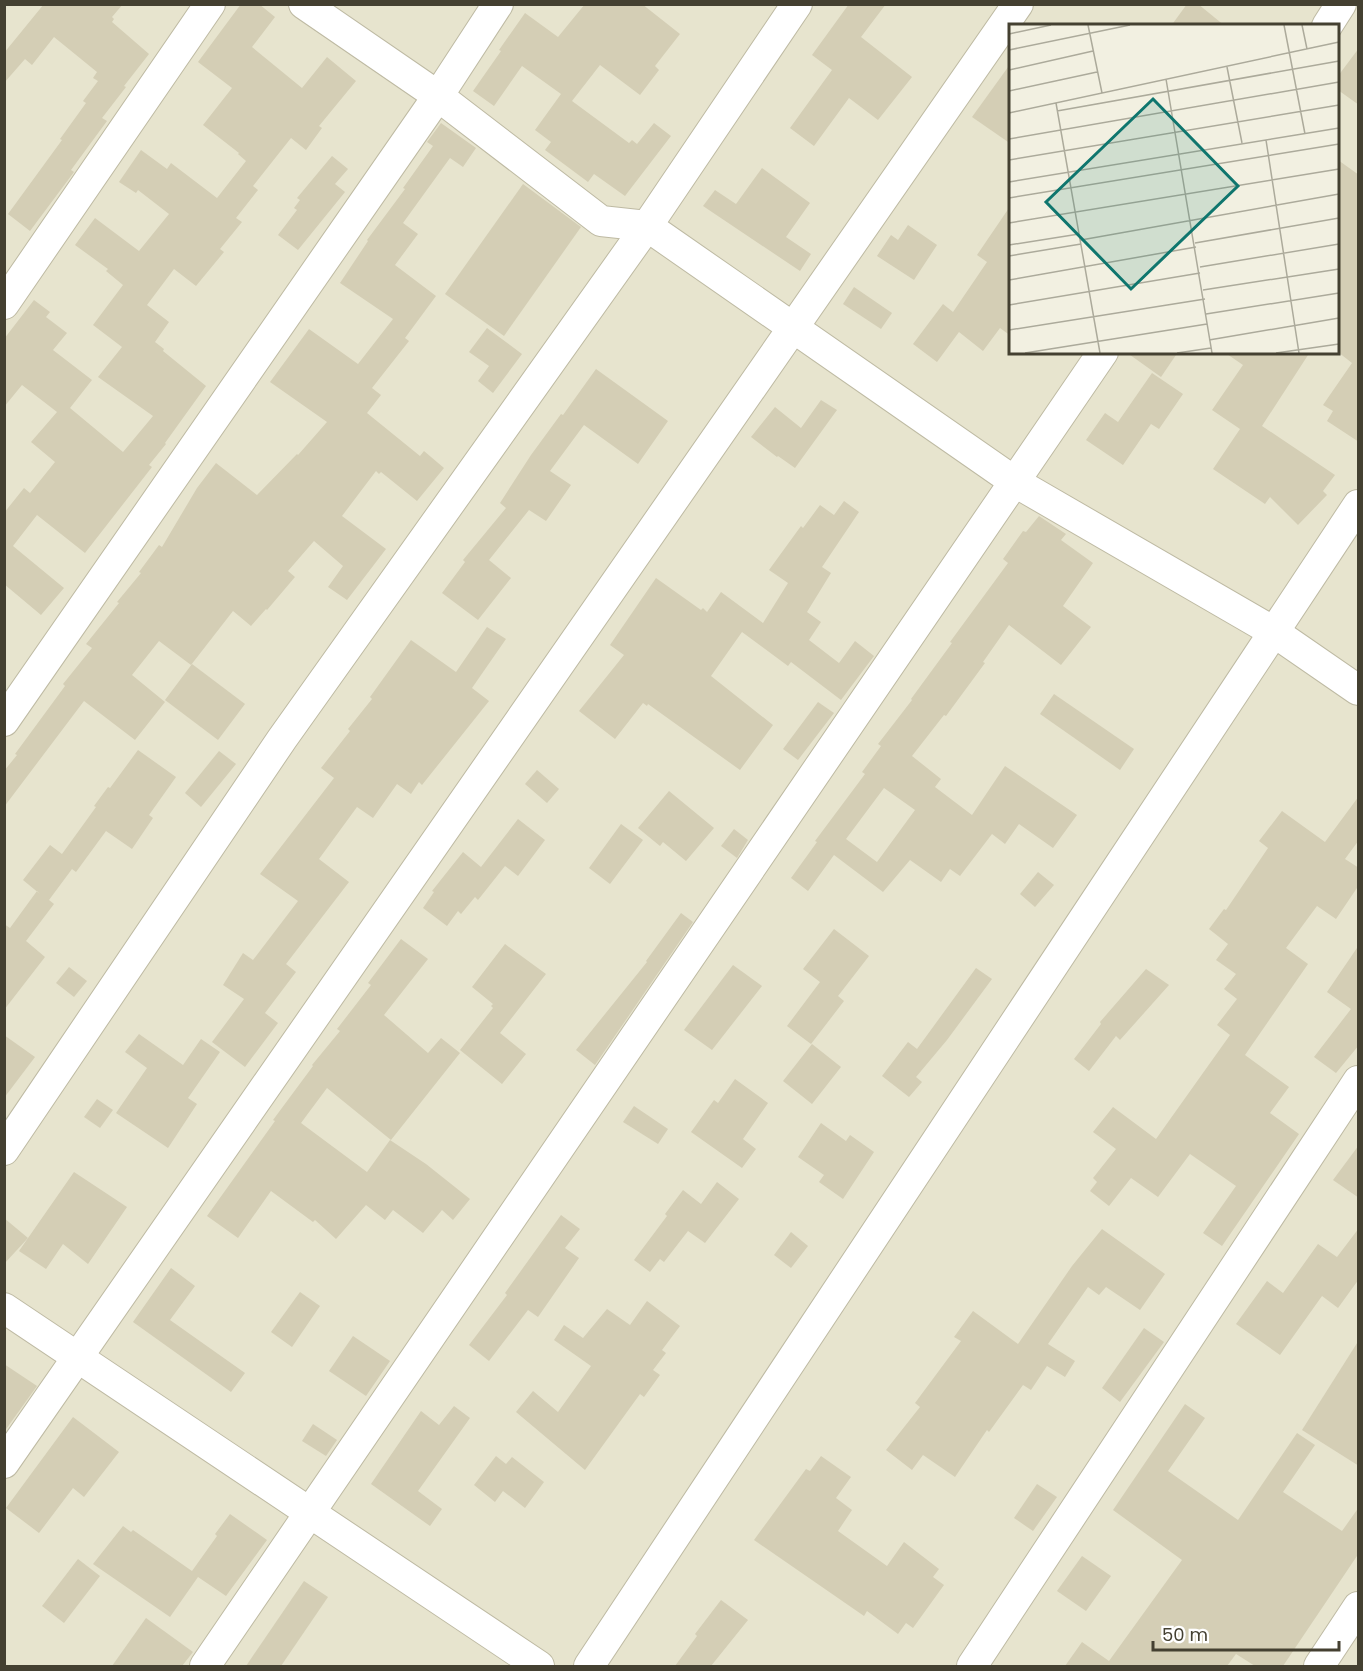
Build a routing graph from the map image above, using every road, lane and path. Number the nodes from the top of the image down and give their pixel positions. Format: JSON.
{"nodes":[{"id":1,"x":210,"y":4,"type":"edge"},
{"id":2,"x":304,"y":4,"type":"edge"},
{"id":3,"x":498,"y":4,"type":"edge"},
{"id":4,"x":797,"y":4,"type":"edge"},
{"id":5,"x":1018,"y":4,"type":"edge"},
{"id":6,"x":1341,"y":4,"type":"edge"},
{"id":7,"x":1328,"y":24,"type":"edge"},
{"id":8,"x":438,"y":96,"type":"junction"},
{"id":9,"x":646,"y":226,"type":"junction"},
{"id":10,"x":4,"y":304,"type":"edge"},
{"id":11,"x":793,"y":329,"type":"junction"},
{"id":12,"x":1102,"y":354,"type":"edge"},
{"id":13,"x":1015,"y":482,"type":"junction"},
{"id":14,"x":1359,"y":505,"type":"edge"},
{"id":15,"x":1274,"y":632,"type":"junction"},
{"id":16,"x":1359,"y":690,"type":"edge"},
{"id":17,"x":4,"y":721,"type":"edge"},
{"id":18,"x":1359,"y":1081,"type":"edge"},
{"id":19,"x":4,"y":1150,"type":"edge"},
{"id":20,"x":4,"y":1308,"type":"edge"},
{"id":21,"x":78,"y":1358,"type":"junction"},
{"id":22,"x":4,"y":1463,"type":"edge"},
{"id":23,"x":310,"y":1513,"type":"junction"},
{"id":24,"x":1359,"y":1607,"type":"edge"},
{"id":25,"x":522,"y":1662,"type":"edge"},
{"id":26,"x":205,"y":1666,"type":"edge"},
{"id":27,"x":589,"y":1666,"type":"edge"},
{"id":28,"x":972,"y":1666,"type":"edge"},
{"id":29,"x":1318,"y":1666,"type":"edge"}],
"edges":[{"from":1,"to":10,"type":"street"},
{"from":2,"to":8,"type":"street"},
{"from":3,"to":8,"type":"street"},
{"from":4,"to":9,"type":"street"},
{"from":5,"to":11,"type":"street"},
{"from":6,"to":7,"type":"street"},
{"from":8,"to":9,"type":"street"},
{"from":8,"to":17,"type":"street"},
{"from":9,"to":11,"type":"street"},
{"from":9,"to":19,"type":"street"},
{"from":11,"to":13,"type":"street"},
{"from":11,"to":21,"type":"street"},
{"from":12,"to":13,"type":"street"},
{"from":13,"to":15,"type":"street"},
{"from":13,"to":23,"type":"street"},
{"from":14,"to":15,"type":"street"},
{"from":15,"to":16,"type":"street"},
{"from":15,"to":27,"type":"street"},
{"from":18,"to":28,"type":"street"},
{"from":20,"to":21,"type":"street"},
{"from":21,"to":22,"type":"street"},
{"from":21,"to":23,"type":"street"},
{"from":23,"to":25,"type":"street"},
{"from":23,"to":26,"type":"street"},
{"from":24,"to":29,"type":"street"}]}
